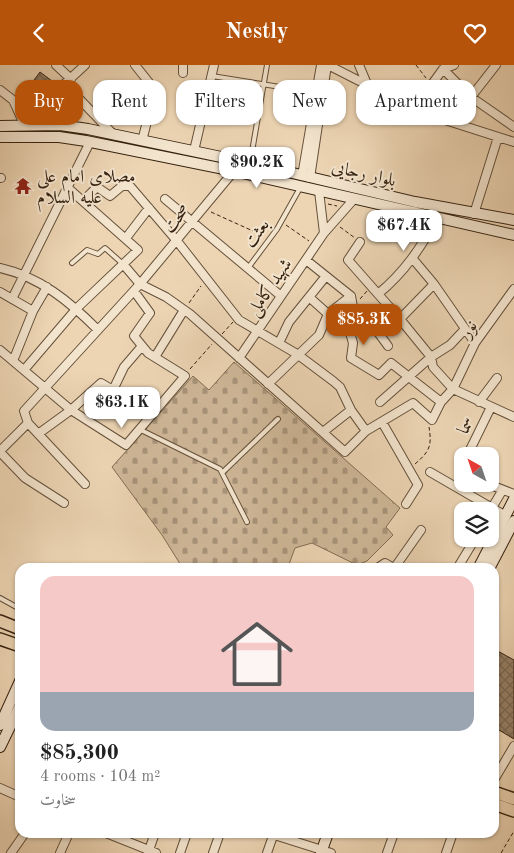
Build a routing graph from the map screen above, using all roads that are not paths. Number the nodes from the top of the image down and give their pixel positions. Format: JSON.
{"nodes":[{"id":1,"x":56,"y":65,"type":"edge"},
{"id":2,"x":85,"y":65,"type":"edge"},
{"id":3,"x":135,"y":65,"type":"edge"},
{"id":4,"x":214,"y":65,"type":"edge"},
{"id":5,"x":268,"y":65,"type":"edge"},
{"id":6,"x":321,"y":65,"type":"edge"},
{"id":7,"x":327,"y":65,"type":"edge"},
{"id":8,"x":360,"y":65,"type":"edge"},
{"id":9,"x":454,"y":65,"type":"edge"},
{"id":10,"x":491,"y":67,"type":"edge"},
{"id":11,"x":443,"y":69,"type":"junction"},
{"id":12,"x":212,"y":77,"type":"junction"},
{"id":13,"x":67,"y":80,"type":"edge"},
{"id":14,"x":69,"y":80,"type":"edge"},
{"id":15,"x":318,"y":80,"type":"edge"},
{"id":16,"x":359,"y":80,"type":"edge"},
{"id":17,"x":366,"y":80,"type":"edge"},
{"id":18,"x":435,"y":80,"type":"edge"},
{"id":19,"x":454,"y":80,"type":"edge"},
{"id":20,"x":264,"y":86,"type":"junction"},
{"id":21,"x":273,"y":87,"type":"edge"},
{"id":22,"x":0,"y":90,"type":"edge"},
{"id":23,"x":476,"y":90,"type":"edge"},
{"id":24,"x":83,"y":99,"type":"edge"},
{"id":25,"x":476,"y":100,"type":"edge"},
{"id":26,"x":15,"y":104,"type":"edge"},
{"id":27,"x":15,"y":125,"type":"edge"},
{"id":28,"x":60,"y":125,"type":"edge"},
{"id":29,"x":312,"y":125,"type":"edge"},
{"id":30,"x":460,"y":125,"type":"edge"},
{"id":31,"x":0,"y":126,"type":"edge"},
{"id":32,"x":514,"y":127,"type":"edge"},
{"id":33,"x":114,"y":135,"type":"junction"},
{"id":34,"x":0,"y":137,"type":"edge"},
{"id":35,"x":498,"y":137,"type":"junction"},
{"id":36,"x":142,"y":141,"type":"junction"},
{"id":37,"x":90,"y":142,"type":"junction"},
{"id":38,"x":514,"y":142,"type":"edge"},
{"id":39,"x":194,"y":151,"type":"junction"},
{"id":40,"x":191,"y":162,"type":"junction"},
{"id":41,"x":250,"y":163,"type":"junction"},
{"id":42,"x":234,"y":171,"type":"junction"},
{"id":43,"x":306,"y":177,"type":"junction"},
{"id":44,"x":301,"y":187,"type":"junction"},
{"id":45,"x":68,"y":188,"type":"junction"},
{"id":46,"x":319,"y":191,"type":"junction"},
{"id":47,"x":165,"y":199,"type":"dead end"},
{"id":48,"x":354,"y":199,"type":"junction"},
{"id":49,"x":84,"y":200,"type":"junction"},
{"id":50,"x":149,"y":208,"type":"junction"},
{"id":51,"x":474,"y":214,"type":"junction"},
{"id":52,"x":438,"y":217,"type":"junction"},
{"id":53,"x":514,"y":220,"type":"edge"},
{"id":54,"x":192,"y":222,"type":"junction"},
{"id":55,"x":324,"y":233,"type":"junction"},
{"id":56,"x":514,"y":235,"type":"edge"},
{"id":57,"x":126,"y":238,"type":"junction"},
{"id":58,"x":177,"y":241,"type":"junction"},
{"id":59,"x":360,"y":242,"type":"road end"},
{"id":60,"x":413,"y":259,"type":"junction"},
{"id":61,"x":306,"y":260,"type":"junction"},
{"id":62,"x":72,"y":263,"type":"dead end"},
{"id":63,"x":123,"y":264,"type":"junction"},
{"id":64,"x":0,"y":268,"type":"edge"},
{"id":65,"x":248,"y":268,"type":"junction"},
{"id":66,"x":25,"y":274,"type":"junction"},
{"id":67,"x":326,"y":276,"type":"junction"},
{"id":68,"x":140,"y":284,"type":"junction"},
{"id":69,"x":434,"y":284,"type":"junction"},
{"id":70,"x":47,"y":287,"type":"junction"},
{"id":71,"x":514,"y":289,"type":"edge"},
{"id":72,"x":134,"y":291,"type":"junction"},
{"id":73,"x":0,"y":292,"type":"edge"},
{"id":74,"x":378,"y":294,"type":"junction"},
{"id":75,"x":281,"y":295,"type":"junction"},
{"id":76,"x":352,"y":296,"type":"junction"},
{"id":77,"x":309,"y":297,"type":"junction"},
{"id":78,"x":12,"y":299,"type":"junction"},
{"id":79,"x":77,"y":308,"type":"junction"},
{"id":80,"x":355,"y":309,"type":"junction"},
{"id":81,"x":184,"y":310,"type":"junction"},
{"id":82,"x":33,"y":311,"type":"junction"},
{"id":83,"x":328,"y":314,"type":"junction"},
{"id":84,"x":400,"y":319,"type":"junction"},
{"id":85,"x":465,"y":329,"type":"junction"},
{"id":86,"x":98,"y":330,"type":"junction"},
{"id":87,"x":258,"y":330,"type":"junction"},
{"id":88,"x":279,"y":343,"type":"junction"},
{"id":89,"x":475,"y":343,"type":"junction"},
{"id":90,"x":142,"y":346,"type":"junction"},
{"id":91,"x":388,"y":346,"type":"dead end"},
{"id":92,"x":0,"y":350,"type":"edge"},
{"id":93,"x":297,"y":354,"type":"junction"},
{"id":94,"x":155,"y":357,"type":"junction"},
{"id":95,"x":431,"y":357,"type":"junction"},
{"id":96,"x":239,"y":358,"type":"junction"},
{"id":97,"x":13,"y":361,"type":"junction"},
{"id":98,"x":24,"y":371,"type":"junction"},
{"id":99,"x":409,"y":376,"type":"junction"},
{"id":100,"x":497,"y":378,"type":"dead end"},
{"id":101,"x":268,"y":384,"type":"junction"},
{"id":102,"x":44,"y":388,"type":"junction"},
{"id":103,"x":453,"y":389,"type":"junction"},
{"id":104,"x":113,"y":390,"type":"junction"},
{"id":105,"x":380,"y":402,"type":"dead end"},
{"id":106,"x":441,"y":402,"type":"junction"},
{"id":107,"x":479,"y":402,"type":"junction"},
{"id":108,"x":491,"y":407,"type":"junction"},
{"id":109,"x":71,"y":410,"type":"junction"},
{"id":110,"x":351,"y":410,"type":"junction"},
{"id":111,"x":153,"y":414,"type":"junction"},
{"id":112,"x":514,"y":417,"type":"edge"},
{"id":113,"x":278,"y":419,"type":"dead end"},
{"id":114,"x":382,"y":422,"type":"junction"},
{"id":115,"x":28,"y":423,"type":"junction"},
{"id":116,"x":139,"y":429,"type":"junction"},
{"id":117,"x":366,"y":431,"type":"junction"},
{"id":118,"x":323,"y":432,"type":"junction"},
{"id":119,"x":38,"y":434,"type":"junction"},
{"id":120,"x":471,"y":447,"type":"edge"},
{"id":121,"x":0,"y":451,"type":"edge"},
{"id":122,"x":223,"y":472,"type":"junction"},
{"id":123,"x":430,"y":472,"type":"dead end"},
{"id":124,"x":85,"y":485,"type":"dead end"},
{"id":125,"x":499,"y":490,"type":"edge"},
{"id":126,"x":502,"y":491,"type":"junction"},
{"id":127,"x":514,"y":494,"type":"edge"},
{"id":128,"x":514,"y":499,"type":"edge"},
{"id":129,"x":478,"y":502,"type":"edge"},
{"id":130,"x":496,"y":502,"type":"edge"},
{"id":131,"x":64,"y":503,"type":"dead end"},
{"id":132,"x":406,"y":504,"type":"dead end"},
{"id":133,"x":510,"y":519,"type":"edge"},
{"id":134,"x":247,"y":522,"type":"dead end"},
{"id":135,"x":421,"y":530,"type":"dead end"},
{"id":136,"x":470,"y":547,"type":"edge"},
{"id":137,"x":396,"y":563,"type":"edge"},
{"id":138,"x":460,"y":563,"type":"edge"},
{"id":139,"x":482,"y":563,"type":"edge"},
{"id":140,"x":492,"y":563,"type":"edge"},
{"id":141,"x":0,"y":598,"type":"edge"},
{"id":142,"x":15,"y":606,"type":"edge"},
{"id":143,"x":0,"y":621,"type":"edge"},
{"id":144,"x":15,"y":627,"type":"edge"},
{"id":145,"x":0,"y":639,"type":"edge"},
{"id":146,"x":15,"y":646,"type":"edge"},
{"id":147,"x":15,"y":692,"type":"edge"},
{"id":148,"x":15,"y":716,"type":"edge"},
{"id":149,"x":0,"y":725,"type":"edge"},
{"id":150,"x":514,"y":746,"type":"edge"},
{"id":151,"x":0,"y":747,"type":"edge"},
{"id":152,"x":499,"y":772,"type":"edge"},
{"id":153,"x":0,"y":788,"type":"edge"},
{"id":154,"x":499,"y":794,"type":"edge"},
{"id":155,"x":15,"y":795,"type":"edge"},
{"id":156,"x":514,"y":799,"type":"edge"},
{"id":157,"x":499,"y":805,"type":"edge"},
{"id":158,"x":514,"y":811,"type":"edge"},
{"id":159,"x":22,"y":838,"type":"edge"},
{"id":160,"x":67,"y":838,"type":"edge"},
{"id":161,"x":124,"y":838,"type":"edge"},
{"id":162,"x":154,"y":838,"type":"edge"},
{"id":163,"x":185,"y":838,"type":"edge"},
{"id":164,"x":218,"y":838,"type":"edge"},
{"id":165,"x":271,"y":838,"type":"edge"},
{"id":166,"x":286,"y":838,"type":"edge"},
{"id":167,"x":327,"y":838,"type":"edge"},
{"id":168,"x":333,"y":838,"type":"edge"},
{"id":169,"x":392,"y":838,"type":"edge"},
{"id":170,"x":451,"y":838,"type":"edge"},
{"id":171,"x":151,"y":852,"type":"edge"},
{"id":172,"x":326,"y":852,"type":"edge"},
{"id":173,"x":11,"y":853,"type":"edge"},
{"id":174,"x":60,"y":853,"type":"edge"},
{"id":175,"x":180,"y":853,"type":"edge"},
{"id":176,"x":213,"y":853,"type":"edge"},
{"id":177,"x":267,"y":853,"type":"edge"},
{"id":178,"x":387,"y":853,"type":"edge"},
{"id":179,"x":446,"y":853,"type":"edge"}],
"edges":[{"from":1,"to":13,"type":"street"},
{"from":2,"to":14,"type":"street"},
{"from":3,"to":36,"type":"street"},
{"from":4,"to":12,"type":"street"},
{"from":5,"to":20,"type":"lane"},
{"from":6,"to":15,"type":"street"},
{"from":7,"to":16,"type":"street"},
{"from":7,"to":43,"type":"street"},
{"from":8,"to":17,"type":"street"},
{"from":9,"to":11,"type":"street"},
{"from":10,"to":23,"type":"street"},
{"from":11,"to":18,"type":"street"},
{"from":11,"to":19,"type":"street"},
{"from":12,"to":20,"type":"lane"},
{"from":12,"to":39,"type":"street"},
{"from":20,"to":21,"type":"lane"},
{"from":20,"to":41,"type":"lane"},
{"from":22,"to":26,"type":"street"},
{"from":24,"to":33,"type":"street"},
{"from":25,"to":32,"type":"street"},
{"from":27,"to":31,"type":"main road","name":"بلوار رجایی"},
{"from":28,"to":33,"type":"main road","name":"بلوار رجایی"},
{"from":29,"to":43,"type":"street"},
{"from":30,"to":35,"type":"street"},
{"from":33,"to":36,"type":"main road","name":"بلوار رجایی"},
{"from":34,"to":37,"type":"main road","name":"بلوار رجایی"},
{"from":35,"to":38,"type":"street"},
{"from":35,"to":51,"type":"street"},
{"from":36,"to":39,"type":"main road","name":"بلوار رجایی"},
{"from":37,"to":40,"type":"main road","name":"بلوار رجایی"},
{"from":37,"to":45,"type":"street"},
{"from":39,"to":40,"type":"main road"},
{"from":39,"to":41,"type":"main road","name":"بلوار رجایی"},
{"from":40,"to":42,"type":"main road","name":"بلوار رجایی"},
{"from":41,"to":43,"type":"main road","name":"بلوار رجایی"},
{"from":42,"to":44,"type":"main road","name":"بلوار رجایی"},
{"from":42,"to":54,"type":"street","name":"صحت"},
{"from":43,"to":51,"type":"main road","name":"بلوار رجایی"},
{"from":44,"to":46,"type":"main road","name":"بلوار رجایی"},
{"from":44,"to":65,"type":"lane","name":"بعثت"},
{"from":45,"to":49,"type":"street"},
{"from":45,"to":66,"type":"street"},
{"from":46,"to":48,"type":"main road","name":"بلوار رجایی"},
{"from":46,"to":55,"type":"street"},
{"from":47,"to":54,"type":"street"},
{"from":48,"to":52,"type":"main road","name":"بلوار رجایی"},
{"from":48,"to":55,"type":"street","name":"شهید کاملی"},
{"from":49,"to":50,"type":"street"},
{"from":49,"to":57,"type":"street"},
{"from":50,"to":57,"type":"street"},
{"from":50,"to":58,"type":"street"},
{"from":51,"to":53,"type":"main road","name":"بلوار رجایی"},
{"from":52,"to":56,"type":"main road","name":"بلوار رجایی"},
{"from":52,"to":60,"type":"street"},
{"from":54,"to":58,"type":"street","name":"صحت"},
{"from":54,"to":65,"type":"street"},
{"from":55,"to":61,"type":"street","name":"شهید کاملی"},
{"from":57,"to":63,"type":"street"},
{"from":58,"to":68,"type":"street","name":"صحت"},
{"from":58,"to":87,"type":"street"},
{"from":59,"to":74,"type":"street"},
{"from":60,"to":69,"type":"street"},
{"from":60,"to":74,"type":"street"},
{"from":61,"to":67,"type":"street"},
{"from":61,"to":75,"type":"street","name":"شهید کاملی"},
{"from":62,"to":63,"type":"lane"},
{"from":63,"to":68,"type":"street"},
{"from":63,"to":79,"type":"street"},
{"from":64,"to":66,"type":"street"},
{"from":65,"to":75,"type":"street"},
{"from":66,"to":70,"type":"street"},
{"from":66,"to":78,"type":"street"},
{"from":67,"to":76,"type":"street"},
{"from":67,"to":77,"type":"street"},
{"from":68,"to":72,"type":"street","name":"صحت"},
{"from":68,"to":81,"type":"street"},
{"from":69,"to":84,"type":"street"},
{"from":69,"to":85,"type":"street"},
{"from":70,"to":79,"type":"street"},
{"from":70,"to":82,"type":"street"},
{"from":71,"to":89,"type":"street","name":"نور"},
{"from":72,"to":86,"type":"street","name":"صحت"},
{"from":72,"to":90,"type":"street"},
{"from":73,"to":78,"type":"street"},
{"from":74,"to":84,"type":"street"},
{"from":75,"to":87,"type":"street","name":"شهید کاملی"},
{"from":76,"to":80,"type":"street"},
{"from":76,"to":83,"type":"street"},
{"from":77,"to":83,"type":"street"},
{"from":77,"to":88,"type":"street"},
{"from":78,"to":82,"type":"street"},
{"from":79,"to":86,"type":"street"},
{"from":79,"to":98,"type":"street"},
{"from":80,"to":91,"type":"street"},
{"from":80,"to":99,"type":"street"},
{"from":81,"to":94,"type":"street"},
{"from":81,"to":96,"type":"street"},
{"from":82,"to":97,"type":"street"},
{"from":83,"to":93,"type":"street"},
{"from":84,"to":95,"type":"street"},
{"from":85,"to":89,"type":"street"},
{"from":85,"to":95,"type":"street"},
{"from":86,"to":102,"type":"street","name":"صحت"},
{"from":87,"to":88,"type":"street"},
{"from":87,"to":96,"type":"street","name":"شهید کاملی"},
{"from":88,"to":93,"type":"street"},
{"from":89,"to":103,"type":"street","name":"نور"},
{"from":90,"to":94,"type":"street"},
{"from":90,"to":104,"type":"street"},
{"from":92,"to":97,"type":"street"},
{"from":93,"to":101,"type":"street"},
{"from":93,"to":110,"type":"street"},
{"from":94,"to":111,"type":"street"},
{"from":95,"to":99,"type":"street"},
{"from":95,"to":103,"type":"street"},
{"from":96,"to":101,"type":"street"},
{"from":97,"to":98,"type":"street"},
{"from":98,"to":102,"type":"street"},
{"from":99,"to":105,"type":"street"},
{"from":99,"to":106,"type":"street"},
{"from":100,"to":107,"type":"street"},
{"from":101,"to":118,"type":"street"},
{"from":102,"to":109,"type":"street"},
{"from":102,"to":115,"type":"street","name":"صحت"},
{"from":103,"to":106,"type":"street","name":"نور"},
{"from":103,"to":107,"type":"street"},
{"from":104,"to":109,"type":"street"},
{"from":104,"to":111,"type":"street"},
{"from":106,"to":114,"type":"street","name":"نور"},
{"from":107,"to":108,"type":"street"},
{"from":108,"to":112,"type":"street"},
{"from":108,"to":120,"type":"street","name":"سما"},
{"from":109,"to":116,"type":"street"},
{"from":109,"to":119,"type":"street"},
{"from":110,"to":117,"type":"street"},
{"from":110,"to":118,"type":"street"},
{"from":111,"to":116,"type":"street"},
{"from":113,"to":122,"type":"lane"},
{"from":114,"to":117,"type":"street"},
{"from":114,"to":132,"type":"street"},
{"from":115,"to":119,"type":"street"},
{"from":115,"to":121,"type":"street"},
{"from":116,"to":122,"type":"lane"},
{"from":117,"to":118,"type":"street"},
{"from":119,"to":124,"type":"street"},
{"from":121,"to":131,"type":"street"},
{"from":122,"to":134,"type":"lane"},
{"from":123,"to":129,"type":"street"},
{"from":125,"to":126,"type":"street"},
{"from":126,"to":127,"type":"street"},
{"from":126,"to":130,"type":"street"},
{"from":128,"to":133,"type":"main road"},
{"from":133,"to":139,"type":"main road"},
{"from":133,"to":140,"type":"main road"},
{"from":135,"to":137,"type":"street"},
{"from":136,"to":138,"type":"street"},
{"from":141,"to":142,"type":"lane"},
{"from":143,"to":144,"type":"main road"},
{"from":145,"to":146,"type":"main road"},
{"from":147,"to":149,"type":"main road"},
{"from":148,"to":151,"type":"main road"},
{"from":150,"to":152,"type":"street"},
{"from":153,"to":155,"type":"street"},
{"from":154,"to":156,"type":"main road"},
{"from":157,"to":158,"type":"main road"},
{"from":159,"to":173,"type":"street"},
{"from":160,"to":174,"type":"street"},
{"from":161,"to":171,"type":"street"},
{"from":162,"to":171,"type":"street"},
{"from":163,"to":175,"type":"street"},
{"from":164,"to":176,"type":"street"},
{"from":165,"to":177,"type":"street"},
{"from":166,"to":172,"type":"street"},
{"from":167,"to":172,"type":"main road"},
{"from":168,"to":172,"type":"main road"},
{"from":169,"to":178,"type":"street"},
{"from":170,"to":179,"type":"street"}]}
